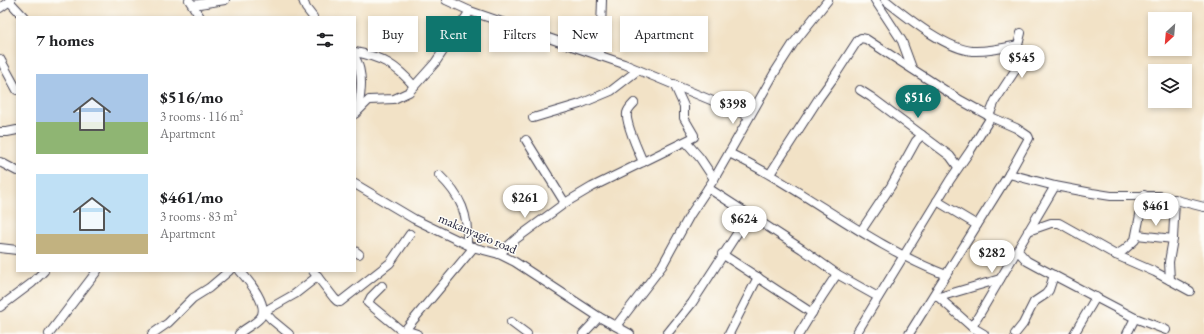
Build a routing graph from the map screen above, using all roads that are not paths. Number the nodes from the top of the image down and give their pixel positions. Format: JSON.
{"nodes":[{"id":1,"x":225,"y":0,"type":"edge"},
{"id":2,"x":303,"y":0,"type":"edge"},
{"id":3,"x":446,"y":0,"type":"edge"},
{"id":4,"x":602,"y":0,"type":"edge"},
{"id":5,"x":828,"y":0,"type":"edge"},
{"id":6,"x":874,"y":0,"type":"edge"},
{"id":7,"x":885,"y":0,"type":"edge"},
{"id":8,"x":10,"y":1,"type":"edge"},
{"id":9,"x":191,"y":3,"type":"edge"},
{"id":10,"x":0,"y":8,"type":"edge"},
{"id":11,"x":470,"y":11,"type":"junction"},
{"id":12,"x":23,"y":16,"type":"edge"},
{"id":13,"x":199,"y":16,"type":"edge"},
{"id":14,"x":312,"y":16,"type":"edge"},
{"id":15,"x":1021,"y":33,"type":"dead end"},
{"id":16,"x":1018,"y":45,"type":"junction"},
{"id":17,"x":356,"y":52,"type":"edge"},
{"id":18,"x":600,"y":56,"type":"junction"},
{"id":19,"x":0,"y":59,"type":"edge"},
{"id":20,"x":356,"y":60,"type":"edge"},
{"id":21,"x":912,"y":68,"type":"junction"},
{"id":22,"x":638,"y":70,"type":"junction"},
{"id":23,"x":3,"y":72,"type":"edge"},
{"id":24,"x":674,"y":84,"type":"junction"},
{"id":25,"x":414,"y":86,"type":"junction"},
{"id":26,"x":16,"y":89,"type":"edge"},
{"id":27,"x":860,"y":90,"type":"dead end"},
{"id":28,"x":634,"y":103,"type":"dead end"},
{"id":29,"x":357,"y":112,"type":"edge"},
{"id":30,"x":749,"y":116,"type":"junction"},
{"id":31,"x":990,"y":116,"type":"junction"},
{"id":32,"x":534,"y":118,"type":"dead end"},
{"id":33,"x":16,"y":130,"type":"edge"},
{"id":34,"x":0,"y":132,"type":"edge"},
{"id":35,"x":922,"y":135,"type":"junction"},
{"id":36,"x":526,"y":140,"type":"dead end"},
{"id":37,"x":686,"y":142,"type":"junction"},
{"id":38,"x":729,"y":153,"type":"junction"},
{"id":39,"x":0,"y":162,"type":"edge"},
{"id":40,"x":643,"y":162,"type":"junction"},
{"id":41,"x":958,"y":167,"type":"junction"},
{"id":42,"x":16,"y":170,"type":"edge"},
{"id":43,"x":770,"y":174,"type":"junction"},
{"id":44,"x":1009,"y":174,"type":"junction"},
{"id":45,"x":439,"y":175,"type":"dead end"},
{"id":46,"x":714,"y":179,"type":"junction"},
{"id":47,"x":356,"y":185,"type":"edge"},
{"id":48,"x":1055,"y":186,"type":"junction"},
{"id":49,"x":708,"y":188,"type":"junction"},
{"id":50,"x":1144,"y":195,"type":"junction"},
{"id":51,"x":1175,"y":199,"type":"junction"},
{"id":52,"x":937,"y":201,"type":"junction"},
{"id":53,"x":565,"y":203,"type":"junction"},
{"id":54,"x":1204,"y":206,"type":"edge"},
{"id":55,"x":750,"y":215,"type":"junction"},
{"id":56,"x":977,"y":225,"type":"junction"},
{"id":57,"x":861,"y":231,"type":"junction"},
{"id":58,"x":1028,"y":231,"type":"junction"},
{"id":59,"x":410,"y":234,"type":"dead end"},
{"id":60,"x":1137,"y":235,"type":"junction"},
{"id":61,"x":1173,"y":239,"type":"junction"},
{"id":62,"x":471,"y":246,"type":"junction"},
{"id":63,"x":0,"y":248,"type":"edge"},
{"id":64,"x":16,"y":250,"type":"edge"},
{"id":65,"x":1017,"y":250,"type":"junction"},
{"id":66,"x":499,"y":254,"type":"junction"},
{"id":67,"x":722,"y":254,"type":"junction"},
{"id":68,"x":1116,"y":255,"type":"junction"},
{"id":69,"x":904,"y":256,"type":"junction"},
{"id":70,"x":1027,"y":260,"type":"junction"},
{"id":71,"x":1009,"y":263,"type":"junction"},
{"id":72,"x":933,"y":270,"type":"junction"},
{"id":73,"x":43,"y":272,"type":"edge"},
{"id":74,"x":96,"y":272,"type":"edge"},
{"id":75,"x":228,"y":272,"type":"edge"},
{"id":76,"x":241,"y":272,"type":"edge"},
{"id":77,"x":316,"y":274,"type":"edge"},
{"id":78,"x":837,"y":274,"type":"junction"},
{"id":79,"x":946,"y":275,"type":"junction"},
{"id":80,"x":1054,"y":275,"type":"junction"},
{"id":81,"x":758,"y":277,"type":"junction"},
{"id":82,"x":1000,"y":279,"type":"junction"},
{"id":83,"x":1170,"y":280,"type":"junction"},
{"id":84,"x":940,"y":285,"type":"junction"},
{"id":85,"x":382,"y":286,"type":"dead end"},
{"id":86,"x":1190,"y":291,"type":"dead end"},
{"id":87,"x":937,"y":296,"type":"junction"},
{"id":88,"x":878,"y":297,"type":"junction"},
{"id":89,"x":1096,"y":297,"type":"junction"},
{"id":90,"x":0,"y":307,"type":"edge"},
{"id":91,"x":264,"y":311,"type":"junction"},
{"id":92,"x":812,"y":313,"type":"junction"},
{"id":93,"x":599,"y":317,"type":"junction"},
{"id":94,"x":1135,"y":318,"type":"junction"},
{"id":95,"x":511,"y":322,"type":"dead end"},
{"id":96,"x":616,"y":326,"type":"junction"},
{"id":97,"x":972,"y":327,"type":"junction"},
{"id":98,"x":1166,"y":330,"type":"dead end"},
{"id":99,"x":403,"y":332,"type":"edge"},
{"id":100,"x":731,"y":333,"type":"edge"},
{"id":101,"x":911,"y":333,"type":"edge"},
{"id":102,"x":48,"y":334,"type":"edge"},
{"id":103,"x":152,"y":334,"type":"edge"},
{"id":104,"x":239,"y":334,"type":"edge"},
{"id":105,"x":289,"y":334,"type":"edge"},
{"id":106,"x":417,"y":334,"type":"edge"},
{"id":107,"x":527,"y":334,"type":"edge"},
{"id":108,"x":583,"y":334,"type":"edge"},
{"id":109,"x":630,"y":334,"type":"edge"},
{"id":110,"x":667,"y":334,"type":"edge"},
{"id":111,"x":799,"y":334,"type":"edge"},
{"id":112,"x":856,"y":334,"type":"edge"},
{"id":113,"x":984,"y":334,"type":"edge"},
{"id":114,"x":1015,"y":334,"type":"edge"},
{"id":115,"x":1074,"y":334,"type":"edge"},
{"id":116,"x":1127,"y":334,"type":"edge"}],
"edges":[{"from":1,"to":9,"type":"street"},
{"from":2,"to":14,"type":"street"},
{"from":3,"to":11,"type":"street"},
{"from":4,"to":18,"type":"street"},
{"from":5,"to":30,"type":"street"},
{"from":6,"to":21,"type":"street"},
{"from":7,"to":16,"type":"street"},
{"from":8,"to":10,"type":"street"},
{"from":8,"to":12,"type":"street"},
{"from":9,"to":13,"type":"street"},
{"from":11,"to":18,"type":"street"},
{"from":11,"to":25,"type":"street"},
{"from":15,"to":16,"type":"street"},
{"from":16,"to":31,"type":"street"},
{"from":17,"to":25,"type":"street"},
{"from":18,"to":22,"type":"street"},
{"from":19,"to":23,"type":"street"},
{"from":20,"to":29,"type":"street"},
{"from":21,"to":31,"type":"street"},
{"from":21,"to":43,"type":"street"},
{"from":22,"to":24,"type":"street"},
{"from":22,"to":32,"type":"street"},
{"from":23,"to":26,"type":"street"},
{"from":24,"to":30,"type":"street"},
{"from":24,"to":37,"type":"street"},
{"from":25,"to":29,"type":"street"},
{"from":27,"to":35,"type":"street"},
{"from":28,"to":40,"type":"street"},
{"from":30,"to":38,"type":"street"},
{"from":31,"to":41,"type":"street"},
{"from":31,"to":44,"type":"street"},
{"from":33,"to":34,"type":"street"},
{"from":35,"to":41,"type":"street"},
{"from":35,"to":57,"type":"street"},
{"from":36,"to":53,"type":"street"},
{"from":37,"to":40,"type":"street"},
{"from":37,"to":46,"type":"street"},
{"from":38,"to":43,"type":"street"},
{"from":38,"to":46,"type":"street"},
{"from":39,"to":42,"type":"street"},
{"from":40,"to":53,"type":"street"},
{"from":41,"to":52,"type":"street"},
{"from":43,"to":57,"type":"street"},
{"from":44,"to":48,"type":"street"},
{"from":44,"to":56,"type":"street"},
{"from":45,"to":62,"type":"street"},
{"from":46,"to":49,"type":"street"},
{"from":47,"to":62,"type":"street","name":"makanyagio road"},
{"from":48,"to":50,"type":"street"},
{"from":48,"to":58,"type":"street"},
{"from":49,"to":55,"type":"street"},
{"from":49,"to":96,"type":"street"},
{"from":50,"to":51,"type":"street"},
{"from":50,"to":60,"type":"street"},
{"from":51,"to":54,"type":"street"},
{"from":51,"to":61,"type":"street"},
{"from":52,"to":56,"type":"street"},
{"from":52,"to":69,"type":"street"},
{"from":53,"to":66,"type":"street"},
{"from":55,"to":67,"type":"street"},
{"from":55,"to":78,"type":"street"},
{"from":56,"to":79,"type":"street"},
{"from":57,"to":69,"type":"street"},
{"from":58,"to":65,"type":"street"},
{"from":58,"to":68,"type":"street"},
{"from":59,"to":77,"type":"street"},
{"from":60,"to":61,"type":"street"},
{"from":60,"to":68,"type":"street"},
{"from":61,"to":83,"type":"street"},
{"from":62,"to":66,"type":"street","name":"makanyagio road"},
{"from":62,"to":99,"type":"street"},
{"from":63,"to":64,"type":"street"},
{"from":65,"to":70,"type":"street"},
{"from":65,"to":71,"type":"street"},
{"from":66,"to":93,"type":"street","name":"makanyagio road"},
{"from":67,"to":81,"type":"street"},
{"from":67,"to":110,"type":"street"},
{"from":68,"to":83,"type":"street"},
{"from":69,"to":72,"type":"street"},
{"from":69,"to":88,"type":"street"},
{"from":70,"to":71,"type":"street"},
{"from":70,"to":80,"type":"street"},
{"from":71,"to":82,"type":"street"},
{"from":72,"to":79,"type":"street"},
{"from":72,"to":84,"type":"street"},
{"from":73,"to":90,"type":"street"},
{"from":74,"to":102,"type":"street"},
{"from":75,"to":103,"type":"street"},
{"from":76,"to":91,"type":"street"},
{"from":77,"to":91,"type":"street"},
{"from":78,"to":88,"type":"street"},
{"from":78,"to":92,"type":"street"},
{"from":79,"to":84,"type":"street"},
{"from":80,"to":89,"type":"street"},
{"from":80,"to":114,"type":"street"},
{"from":81,"to":92,"type":"street"},
{"from":81,"to":100,"type":"street"},
{"from":82,"to":87,"type":"street"},
{"from":82,"to":97,"type":"street"},
{"from":83,"to":86,"type":"street"},
{"from":84,"to":87,"type":"street"},
{"from":85,"to":99,"type":"street"},
{"from":87,"to":97,"type":"street"},
{"from":87,"to":101,"type":"street"},
{"from":88,"to":112,"type":"street"},
{"from":89,"to":94,"type":"street"},
{"from":89,"to":115,"type":"street"},
{"from":91,"to":104,"type":"street"},
{"from":91,"to":105,"type":"street"},
{"from":92,"to":111,"type":"street"},
{"from":93,"to":96,"type":"street","name":"makanyagio road"},
{"from":93,"to":108,"type":"street"},
{"from":94,"to":98,"type":"street"},
{"from":94,"to":116,"type":"street"},
{"from":95,"to":107,"type":"street"},
{"from":96,"to":109,"type":"street","name":"makanyagio road"},
{"from":97,"to":113,"type":"street"},
{"from":99,"to":106,"type":"street"}]}
